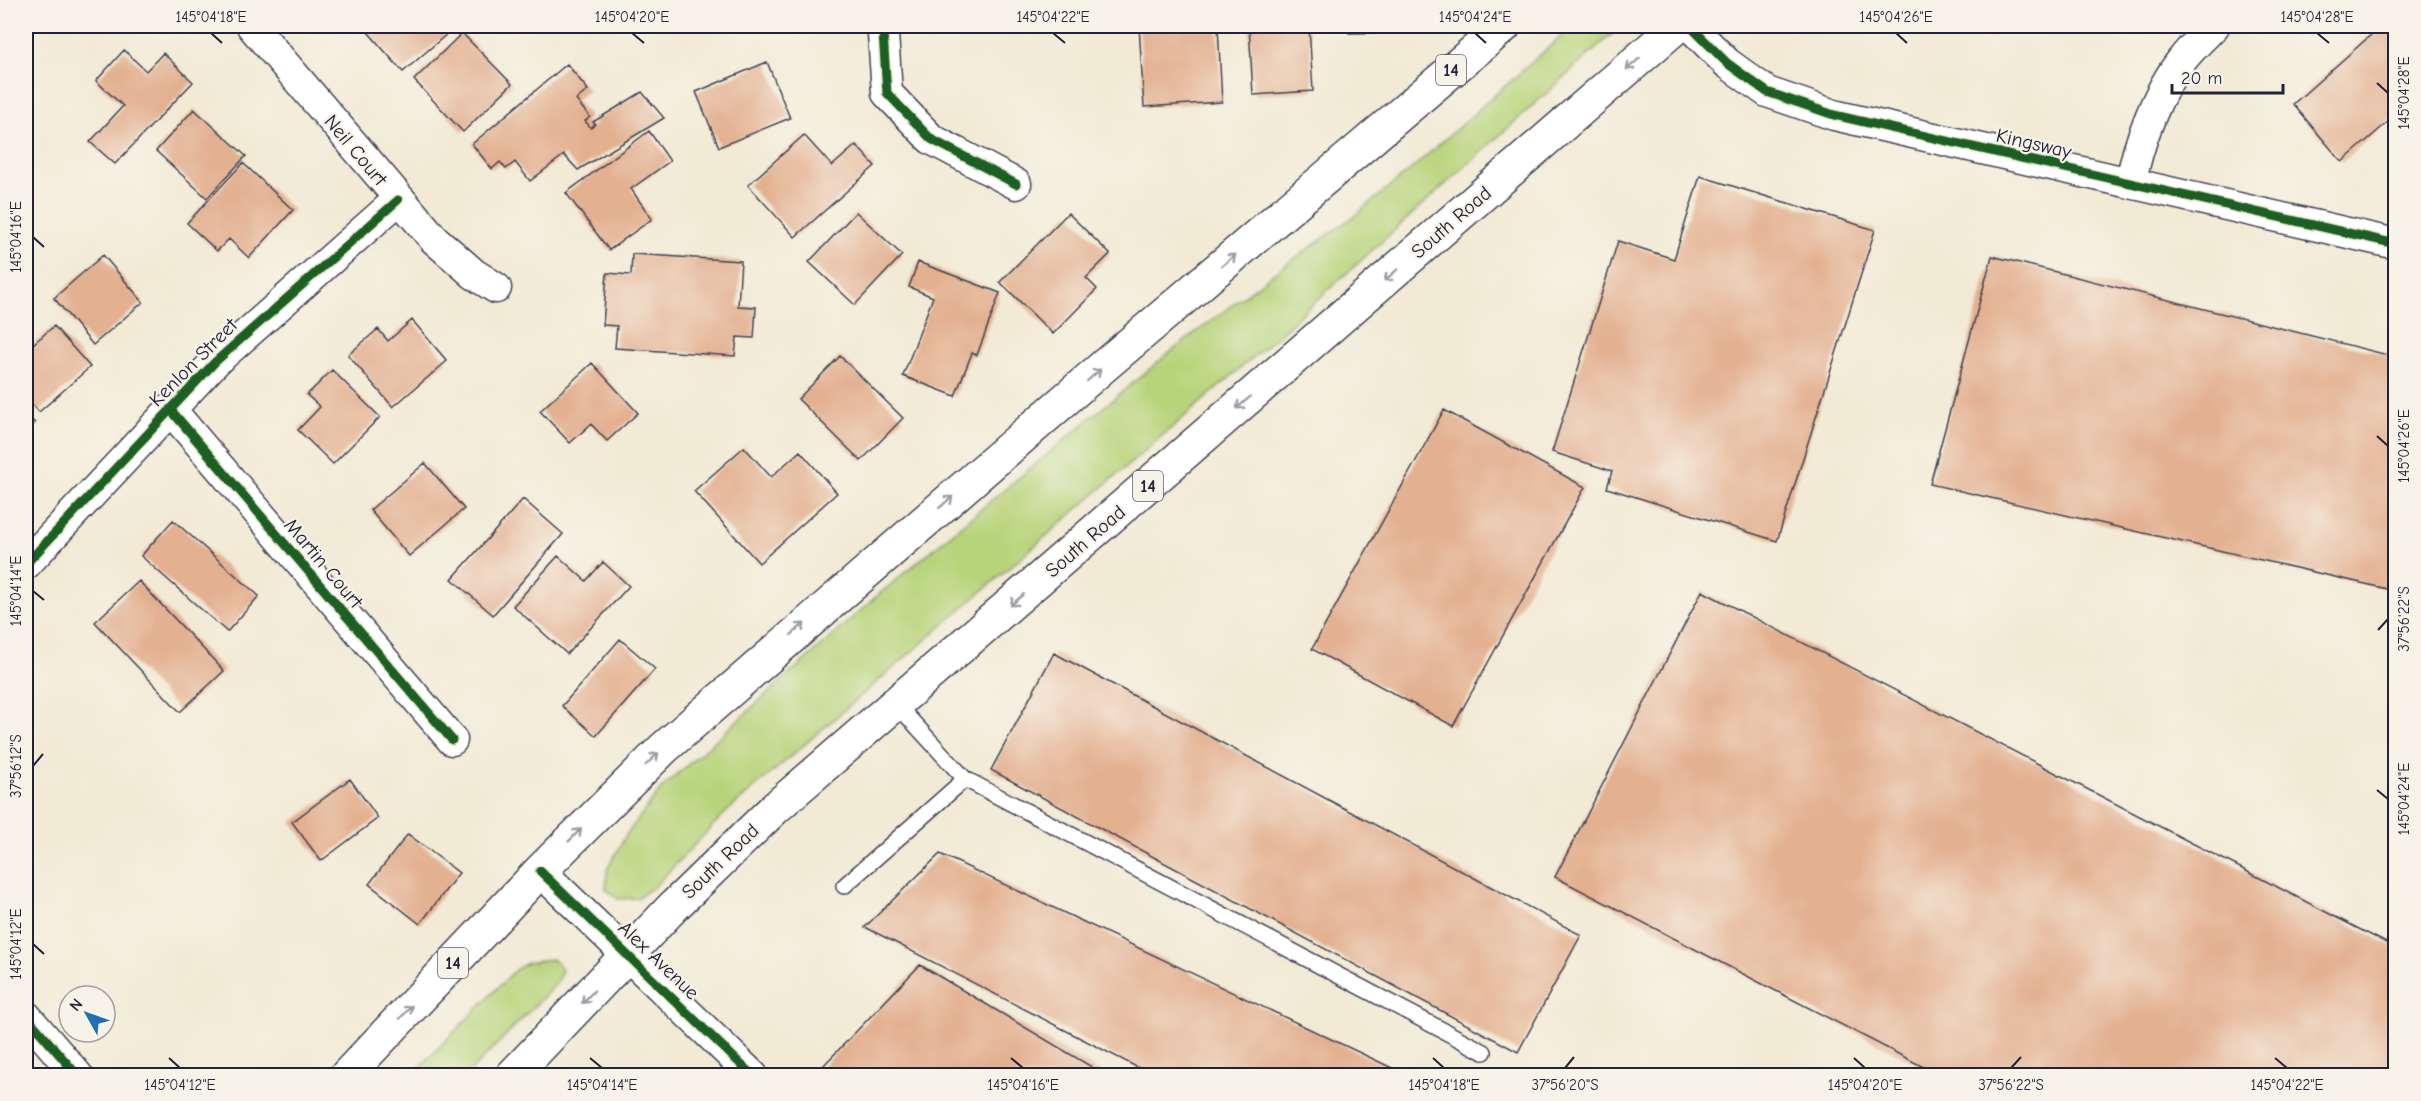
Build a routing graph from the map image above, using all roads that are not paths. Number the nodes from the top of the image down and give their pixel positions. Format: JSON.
{"nodes":[{"id":1,"x":252,"y":26,"type":"edge"},
{"id":2,"x":886,"y":26,"type":"edge"},
{"id":3,"x":1504,"y":26,"type":"edge"},
{"id":4,"x":1677,"y":26,"type":"edge"},
{"id":5,"x":1690,"y":26,"type":"edge"},
{"id":6,"x":2214,"y":26,"type":"edge"},
{"id":7,"x":2131,"y":183,"type":"junction"},
{"id":8,"x":1016,"y":184,"type":"dead end"},
{"id":9,"x":398,"y":200,"type":"junction"},
{"id":10,"x":2396,"y":244,"type":"edge"},
{"id":11,"x":496,"y":288,"type":"dead end"},
{"id":12,"x":170,"y":410,"type":"junction"},
{"id":13,"x":26,"y":564,"type":"edge"},
{"id":14,"x":897,"y":705,"type":"junction"},
{"id":15,"x":452,"y":740,"type":"dead end"},
{"id":16,"x":965,"y":779,"type":"junction"},
{"id":17,"x":540,"y":871,"type":"junction"},
{"id":18,"x":844,"y":886,"type":"dead end"},
{"id":19,"x":628,"y":955,"type":"junction"},
{"id":20,"x":26,"y":1016,"type":"edge"},
{"id":21,"x":1484,"y":1052,"type":"dead end"},
{"id":22,"x":78,"y":1076,"type":"edge"},
{"id":23,"x":346,"y":1076,"type":"edge"},
{"id":24,"x":512,"y":1076,"type":"edge"},
{"id":25,"x":753,"y":1076,"type":"edge"}],
"edges":[{"from":1,"to":9,"type":"street","name":"Neil Court"},
{"from":2,"to":8,"type":"street"},
{"from":17,"to":3,"type":"highway","number":"14","one_way":true},
{"from":4,"to":14,"type":"highway","name":"South Road","number":"14","one_way":true},
{"from":5,"to":7,"type":"street","name":"Kingsway"},
{"from":6,"to":7,"type":"street"},
{"from":7,"to":10,"type":"street","name":"Kingsway"},
{"from":9,"to":11,"type":"street","name":"Neil Court"},
{"from":9,"to":12,"type":"street","name":"Kenlon Street"},
{"from":12,"to":13,"type":"street","name":"Kenlon Street"},
{"from":12,"to":15,"type":"street","name":"Martin Court"},
{"from":14,"to":16,"type":"lane"},
{"from":14,"to":19,"type":"highway","name":"South Road","number":"14"},
{"from":16,"to":18,"type":"lane"},
{"from":16,"to":21,"type":"lane"},
{"from":17,"to":19,"type":"street","name":"Alex Avenue"},
{"from":23,"to":17,"type":"highway","number":"14","one_way":true},
{"from":19,"to":24,"type":"highway","name":"South Road","number":"14","one_way":true},
{"from":19,"to":25,"type":"street","name":"Alex Avenue"},
{"from":20,"to":22,"type":"street"}]}
